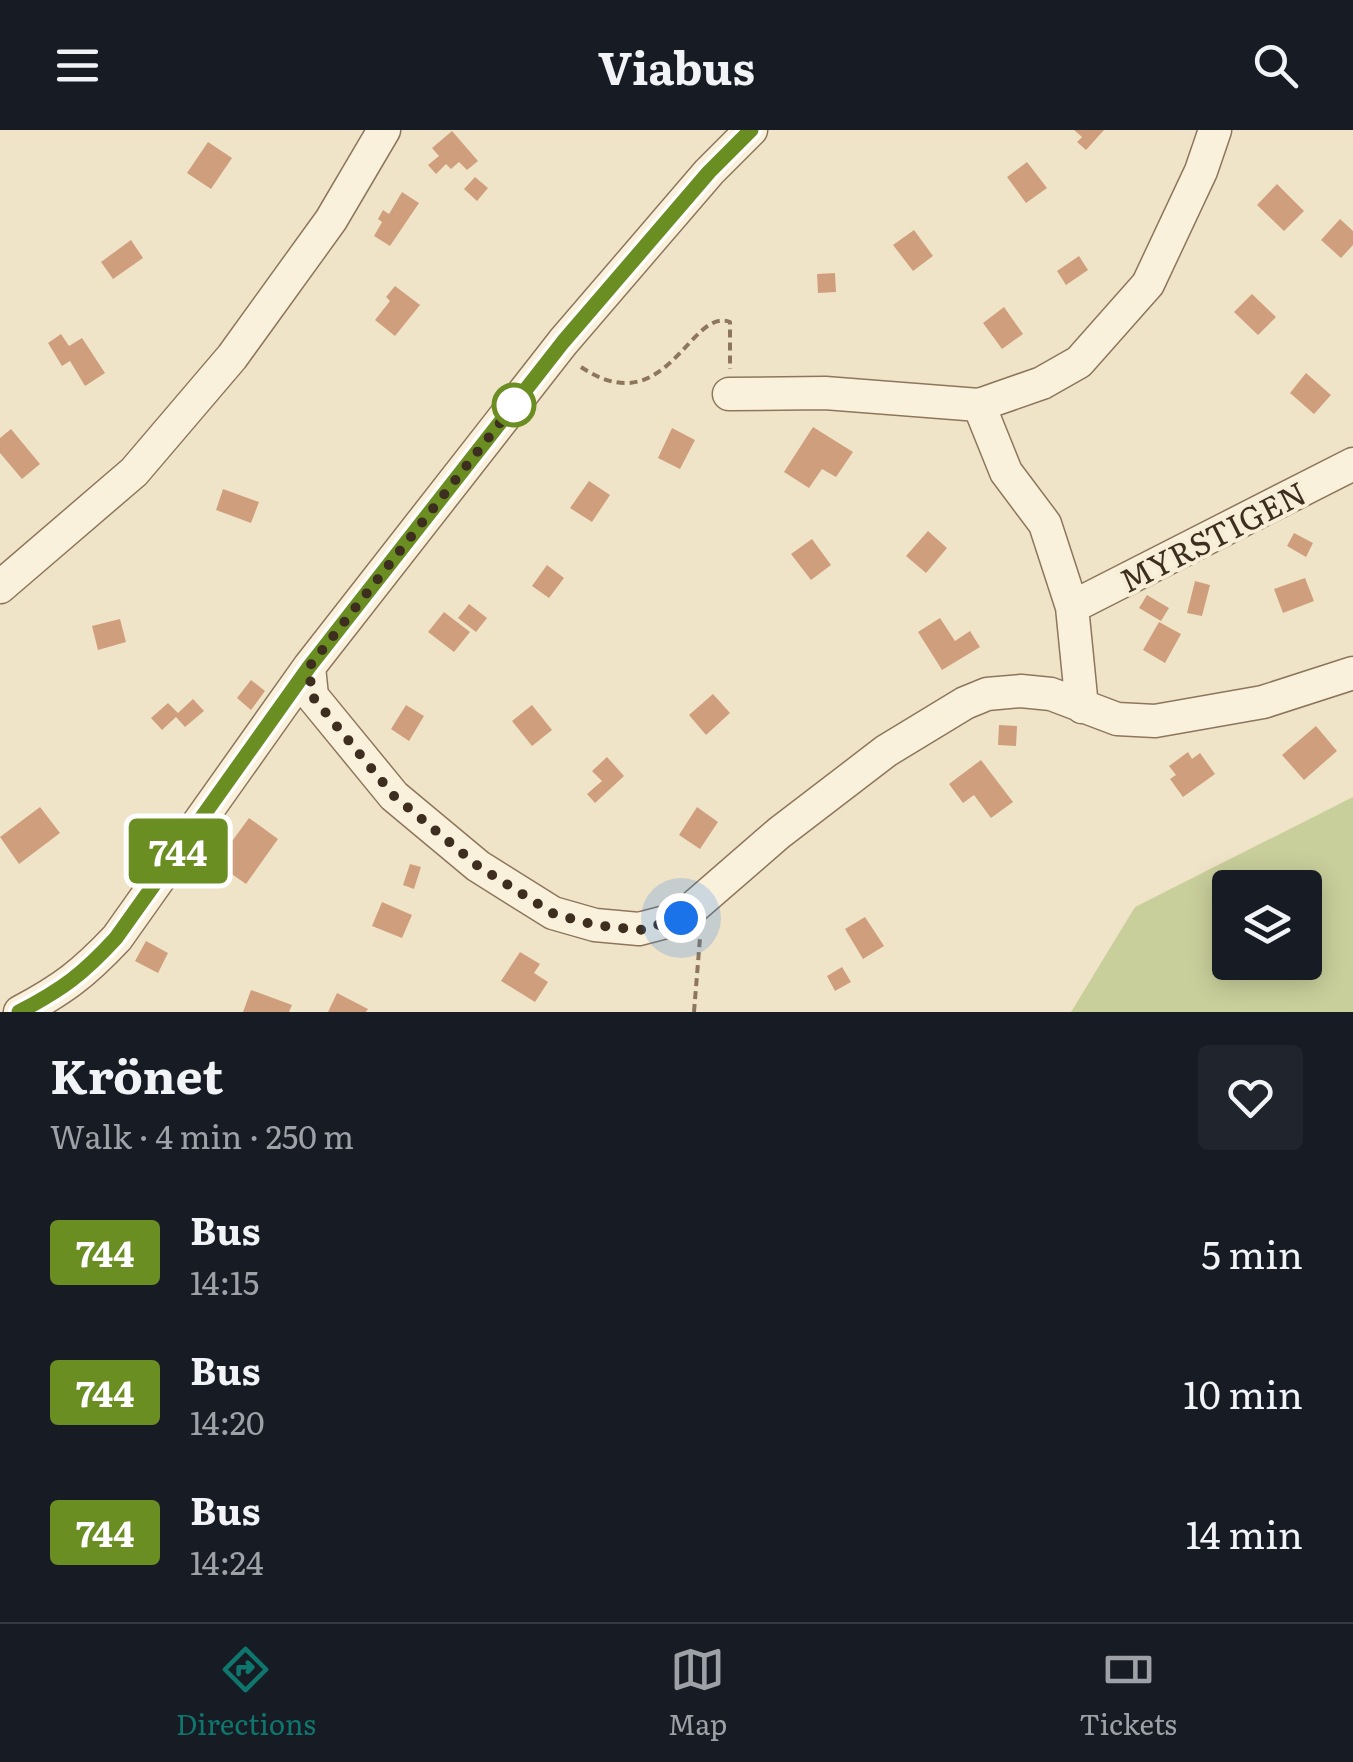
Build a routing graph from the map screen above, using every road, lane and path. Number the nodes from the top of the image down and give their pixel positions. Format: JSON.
{"nodes":[{"id":1,"x":384,"y":130,"type":"edge"},
{"id":2,"x":751,"y":130,"type":"edge"},
{"id":3,"x":1215,"y":130,"type":"edge"},
{"id":4,"x":572,"y":362,"type":"dead end"},
{"id":5,"x":729,"y":394,"type":"joint"},
{"id":6,"x":980,"y":405,"type":"junction"},
{"id":7,"x":1353,"y":464,"type":"edge"},
{"id":8,"x":0,"y":586,"type":"edge"},
{"id":9,"x":1072,"y":607,"type":"junction"},
{"id":10,"x":309,"y":667,"type":"junction"},
{"id":11,"x":1353,"y":673,"type":"edge"},
{"id":12,"x":1082,"y":707,"type":"junction"},
{"id":13,"x":681,"y":918,"type":"junction"},
{"id":14,"x":20,"y":1012,"type":"edge"},
{"id":15,"x":694,"y":1012,"type":"edge"}],
"edges":[{"from":1,"to":8,"type":"street"},
{"from":2,"to":10,"type":"street"},
{"from":3,"to":6,"type":"street"},
{"from":4,"to":5,"type":"path"},
{"from":5,"to":6,"type":"street"},
{"from":6,"to":9,"type":"street"},
{"from":7,"to":9,"type":"street","name":"MYRSTIGEN"},
{"from":9,"to":12,"type":"street"},
{"from":10,"to":13,"type":"street"},
{"from":10,"to":14,"type":"street"},
{"from":11,"to":12,"type":"street"},
{"from":12,"to":13,"type":"street"},
{"from":13,"to":15,"type":"path"}]}
